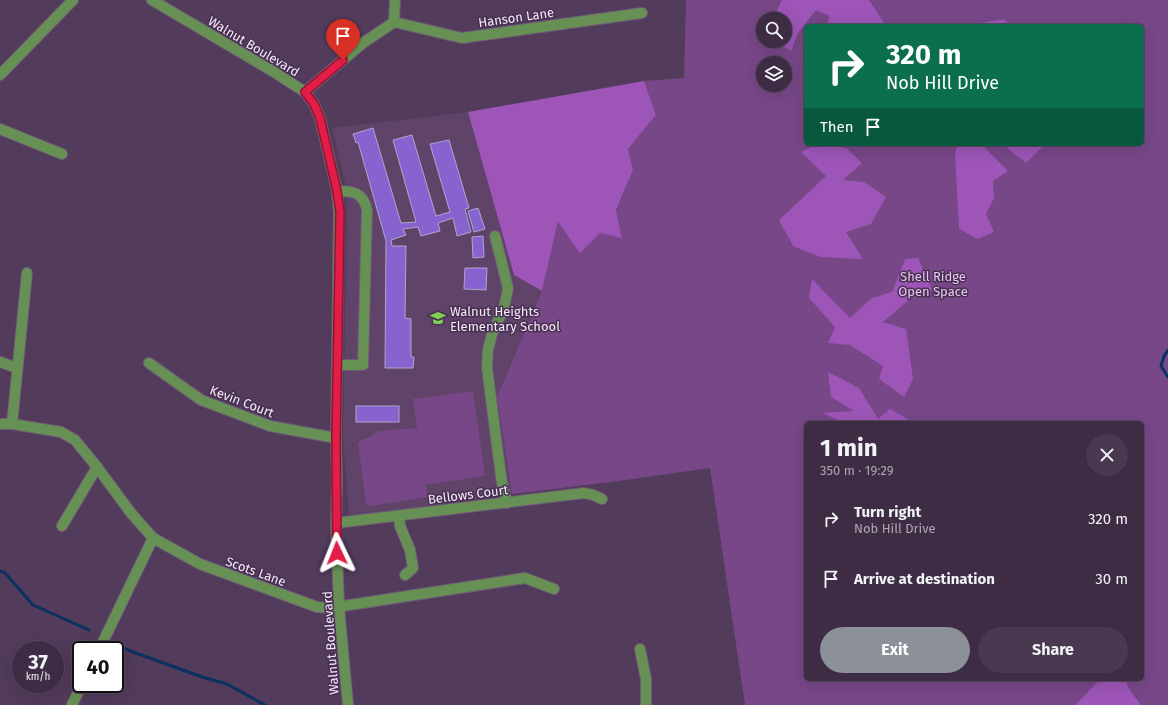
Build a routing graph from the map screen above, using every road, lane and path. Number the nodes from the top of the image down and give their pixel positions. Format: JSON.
{"nodes":[{"id":1,"x":73,"y":0,"type":"edge"},
{"id":2,"x":152,"y":0,"type":"edge"},
{"id":3,"x":395,"y":0,"type":"edge"},
{"id":4,"x":642,"y":13,"type":"dead end"},
{"id":5,"x":394,"y":22,"type":"junction"},
{"id":6,"x":0,"y":75,"type":"edge"},
{"id":7,"x":305,"y":92,"type":"junction"},
{"id":8,"x":0,"y":129,"type":"edge"},
{"id":9,"x":62,"y":154,"type":"dead end"},
{"id":10,"x":337,"y":191,"type":"junction"},
{"id":11,"x":495,"y":236,"type":"dead end"},
{"id":12,"x":27,"y":273,"type":"dead end"},
{"id":13,"x":0,"y":362,"type":"edge"},
{"id":14,"x":149,"y":363,"type":"dead end"},
{"id":15,"x":338,"y":365,"type":"junction"},
{"id":16,"x":17,"y":368,"type":"junction"},
{"id":17,"x":0,"y":424,"type":"edge"},
{"id":18,"x":12,"y":424,"type":"junction"},
{"id":19,"x":336,"y":438,"type":"junction"},
{"id":20,"x":97,"y":467,"type":"junction"},
{"id":21,"x":602,"y":499,"type":"dead end"},
{"id":22,"x":507,"y":503,"type":"junction"},
{"id":23,"x":399,"y":516,"type":"junction"},
{"id":24,"x":336,"y":523,"type":"junction"},
{"id":25,"x":62,"y":526,"type":"dead end"},
{"id":26,"x":152,"y":538,"type":"junction"},
{"id":27,"x":405,"y":575,"type":"dead end"},
{"id":28,"x":554,"y":589,"type":"dead end"},
{"id":29,"x":338,"y":607,"type":"junction"},
{"id":30,"x":103,"y":641,"type":"edge"},
{"id":31,"x":640,"y":649,"type":"dead end"},
{"id":32,"x":78,"y":693,"type":"edge"},
{"id":33,"x":72,"y":705,"type":"edge"},
{"id":34,"x":348,"y":705,"type":"edge"},
{"id":35,"x":646,"y":705,"type":"edge"}],
"edges":[{"from":1,"to":6,"type":"street"},
{"from":2,"to":7,"type":"street","name":"Walnut Boulevard"},
{"from":3,"to":5,"type":"street"},
{"from":4,"to":5,"type":"street","name":"Hanson Lane"},
{"from":5,"to":7,"type":"street"},
{"from":7,"to":10,"type":"street","name":"Walnut Boulevard"},
{"from":8,"to":9,"type":"street"},
{"from":10,"to":15,"type":"street","name":"Walnut Boulevard"},
{"from":10,"to":15,"type":"street"},
{"from":11,"to":22,"type":"street"},
{"from":12,"to":16,"type":"street"},
{"from":13,"to":16,"type":"street"},
{"from":14,"to":19,"type":"street","name":"Kevin Court"},
{"from":15,"to":19,"type":"street","name":"Walnut Boulevard"},
{"from":16,"to":18,"type":"street"},
{"from":17,"to":18,"type":"street","name":"Scots Lane"},
{"from":18,"to":20,"type":"street","name":"Scots Lane"},
{"from":19,"to":24,"type":"street","name":"Walnut Boulevard"},
{"from":20,"to":25,"type":"street"},
{"from":20,"to":26,"type":"street","name":"Scots Lane"},
{"from":21,"to":22,"type":"street","name":"Bellows Court"},
{"from":22,"to":23,"type":"street","name":"Bellows Court"},
{"from":23,"to":24,"type":"street","name":"Bellows Court"},
{"from":23,"to":27,"type":"street"},
{"from":24,"to":29,"type":"street","name":"Walnut Boulevard"},
{"from":26,"to":29,"type":"street","name":"Scots Lane"},
{"from":26,"to":30,"type":"street"},
{"from":28,"to":29,"type":"street","name":"Scots Lane"},
{"from":29,"to":34,"type":"street","name":"Walnut Boulevard"},
{"from":31,"to":35,"type":"street"},
{"from":32,"to":33,"type":"street"}]}
